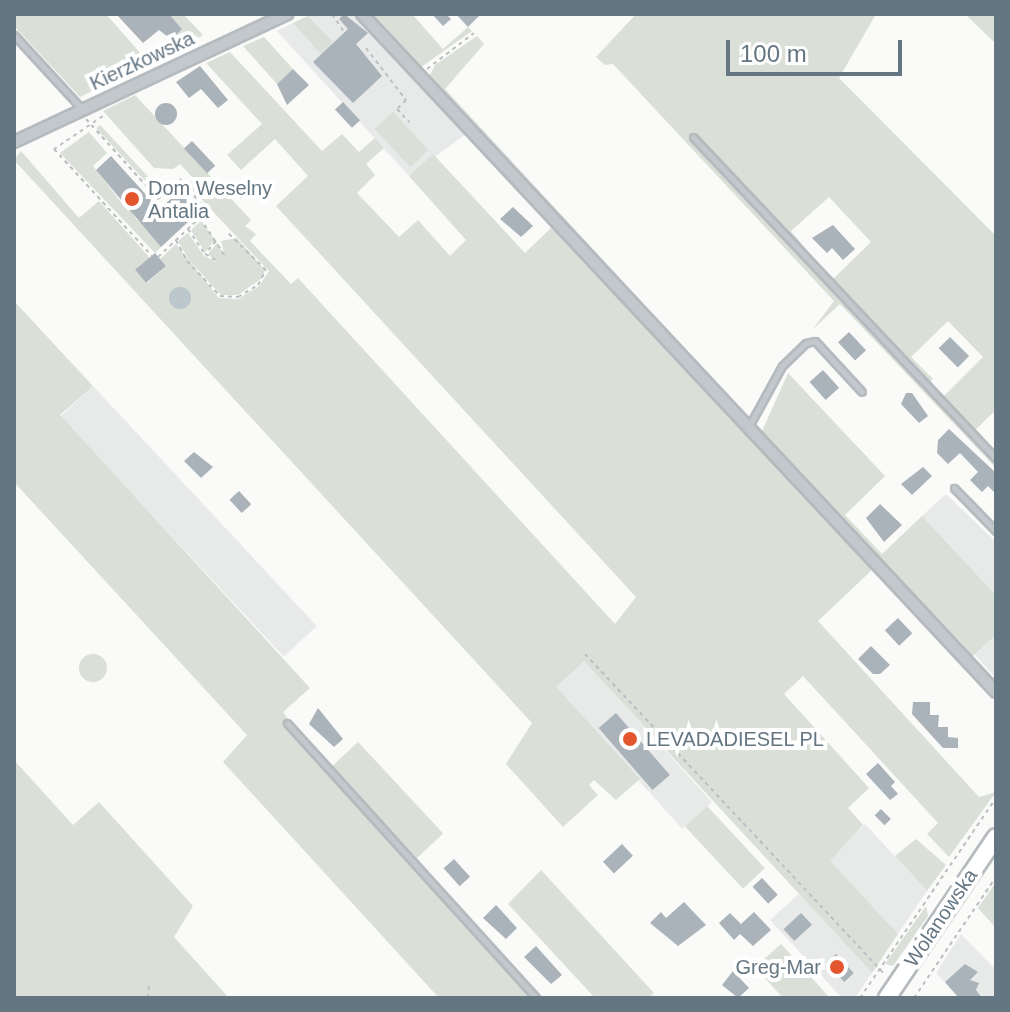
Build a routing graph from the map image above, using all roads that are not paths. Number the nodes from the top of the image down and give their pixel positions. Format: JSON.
{"nodes":[{"id":1,"x":287,"y":14,"type":"edge"},
{"id":2,"x":362,"y":14,"type":"edge"},
{"id":3,"x":14,"y":35,"type":"edge"},
{"id":4,"x":84,"y":114,"type":"junction"},
{"id":5,"x":693,"y":137,"type":"dead end"},
{"id":6,"x":14,"y":142,"type":"edge"},
{"id":7,"x":862,"y":392,"type":"dead end"},
{"id":8,"x":749,"y":426,"type":"junction"},
{"id":9,"x":996,"y":458,"type":"edge"},
{"id":10,"x":954,"y":488,"type":"dead end"},
{"id":11,"x":996,"y":531,"type":"edge"},
{"id":12,"x":996,"y":692,"type":"edge"},
{"id":13,"x":287,"y":723,"type":"dead end"},
{"id":14,"x":996,"y":837,"type":"edge"},
{"id":15,"x":536,"y":998,"type":"edge"},
{"id":16,"x":887,"y":998,"type":"edge"}],
"edges":[{"from":1,"to":4,"type":"street","name":"Kierzkowska"},
{"from":2,"to":8,"type":"street"},
{"from":3,"to":4,"type":"lane"},
{"from":4,"to":6,"type":"street","name":"Kierzkowska"},
{"from":5,"to":9,"type":"lane"},
{"from":7,"to":8,"type":"lane"},
{"from":8,"to":12,"type":"street"},
{"from":10,"to":11,"type":"lane"},
{"from":13,"to":15,"type":"lane"},
{"from":14,"to":16,"type":"main road","name":"Wolanowska"}]}
